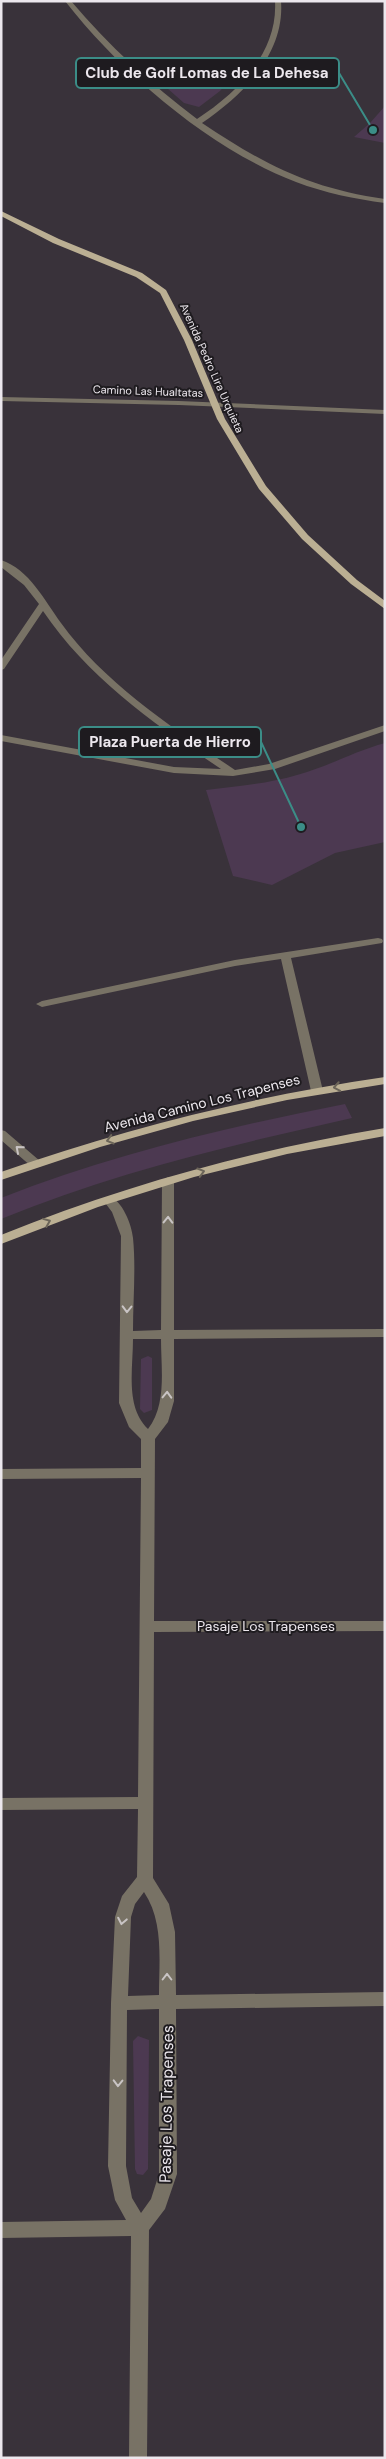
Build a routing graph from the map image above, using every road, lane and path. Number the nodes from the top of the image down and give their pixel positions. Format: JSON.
{"nodes":[{"id":1,"x":68,"y":1,"type":"edge"},
{"id":2,"x":278,"y":1,"type":"edge"},
{"id":3,"x":198,"y":122,"type":"junction"},
{"id":4,"x":385,"y":201,"type":"edge"},
{"id":5,"x":1,"y":214,"type":"edge"},
{"id":6,"x":1,"y":399,"type":"edge"},
{"id":7,"x":215,"y":404,"type":"junction"},
{"id":8,"x":385,"y":412,"type":"edge"},
{"id":9,"x":1,"y":563,"type":"edge"},
{"id":10,"x":43,"y":605,"type":"junction"},
{"id":11,"x":385,"y":606,"type":"edge"},
{"id":12,"x":1,"y":667,"type":"edge"},
{"id":13,"x":383,"y":728,"type":"edge"},
{"id":14,"x":1,"y":738,"type":"edge"},
{"id":15,"x":233,"y":774,"type":"junction"},
{"id":16,"x":378,"y":941,"type":"dead end"},
{"id":17,"x":285,"y":954,"type":"junction"},
{"id":18,"x":42,"y":1004,"type":"dead end"},
{"id":19,"x":385,"y":1080,"type":"edge"},
{"id":20,"x":317,"y":1091,"type":"junction"},
{"id":21,"x":385,"y":1132,"type":"edge"},
{"id":22,"x":1,"y":1134,"type":"edge"},
{"id":23,"x":36,"y":1164,"type":"junction"},
{"id":24,"x":1,"y":1176,"type":"edge"},
{"id":25,"x":168,"y":1181,"type":"junction"},
{"id":26,"x":109,"y":1200,"type":"junction"},
{"id":27,"x":1,"y":1240,"type":"edge"},
{"id":28,"x":384,"y":1333,"type":"edge"},
{"id":29,"x":168,"y":1334,"type":"junction"},
{"id":30,"x":126,"y":1335,"type":"junction"},
{"id":31,"x":148,"y":1438,"type":"junction"},
{"id":32,"x":148,"y":1473,"type":"junction"},
{"id":33,"x":1,"y":1474,"type":"edge"},
{"id":34,"x":385,"y":1626,"type":"edge"},
{"id":35,"x":146,"y":1627,"type":"junction"},
{"id":36,"x":146,"y":1803,"type":"junction"},
{"id":37,"x":1,"y":1804,"type":"edge"},
{"id":38,"x":145,"y":1879,"type":"junction"},
{"id":39,"x":385,"y":2000,"type":"edge"},
{"id":40,"x":167,"y":2002,"type":"junction"},
{"id":41,"x":119,"y":2003,"type":"junction"},
{"id":42,"x":140,"y":2228,"type":"junction"},
{"id":43,"x":1,"y":2230,"type":"edge"},
{"id":44,"x":138,"y":2458,"type":"edge"}],
"edges":[{"from":1,"to":3,"type":"street"},
{"from":2,"to":3,"type":"street"},
{"from":3,"to":4,"type":"street"},
{"from":5,"to":7,"type":"main road","name":"Avenida Pedro Lira Urquieta"},
{"from":6,"to":7,"type":"street","name":"Camino Las Hualtatas"},
{"from":7,"to":8,"type":"street","name":"Camino Las Hualtatas"},
{"from":7,"to":11,"type":"main road","name":"Avenida Pedro Lira Urquieta"},
{"from":9,"to":10,"type":"street"},
{"from":10,"to":12,"type":"street"},
{"from":10,"to":15,"type":"street"},
{"from":13,"to":15,"type":"street"},
{"from":14,"to":15,"type":"street"},
{"from":16,"to":17,"type":"street"},
{"from":17,"to":18,"type":"street"},
{"from":17,"to":20,"type":"street"},
{"from":19,"to":20,"type":"main road","name":"Avenida Camino Los Trapenses","one_way":true},
{"from":20,"to":23,"type":"main road","name":"Avenida Camino Los Trapenses","one_way":true},
{"from":25,"to":21,"type":"main road","one_way":true},
{"from":23,"to":22,"type":"street","one_way":true},
{"from":23,"to":24,"type":"main road","name":"Avenida Camino Los Trapenses"},
{"from":25,"to":26,"type":"main road"},
{"from":29,"to":25,"type":"street","one_way":true},
{"from":27,"to":26,"type":"main road","one_way":true},
{"from":26,"to":30,"type":"street","one_way":true},
{"from":28,"to":29,"type":"street"},
{"from":29,"to":30,"type":"street"},
{"from":31,"to":29,"type":"street","one_way":true},
{"from":30,"to":31,"type":"street"},
{"from":31,"to":32,"type":"street"},
{"from":32,"to":33,"type":"street"},
{"from":32,"to":35,"type":"street"},
{"from":34,"to":35,"type":"street","name":"Pasaje Los Trapenses"},
{"from":35,"to":36,"type":"street"},
{"from":36,"to":37,"type":"street"},
{"from":36,"to":38,"type":"street"},
{"from":40,"to":38,"type":"street","name":"Pasaje Los Trapenses","one_way":true},
{"from":38,"to":41,"type":"street","one_way":true},
{"from":39,"to":40,"type":"street"},
{"from":40,"to":41,"type":"street"},
{"from":40,"to":42,"type":"street","name":"Pasaje Los Trapenses"},
{"from":41,"to":42,"type":"street","one_way":true},
{"from":42,"to":43,"type":"street"},
{"from":42,"to":44,"type":"street"}]}
